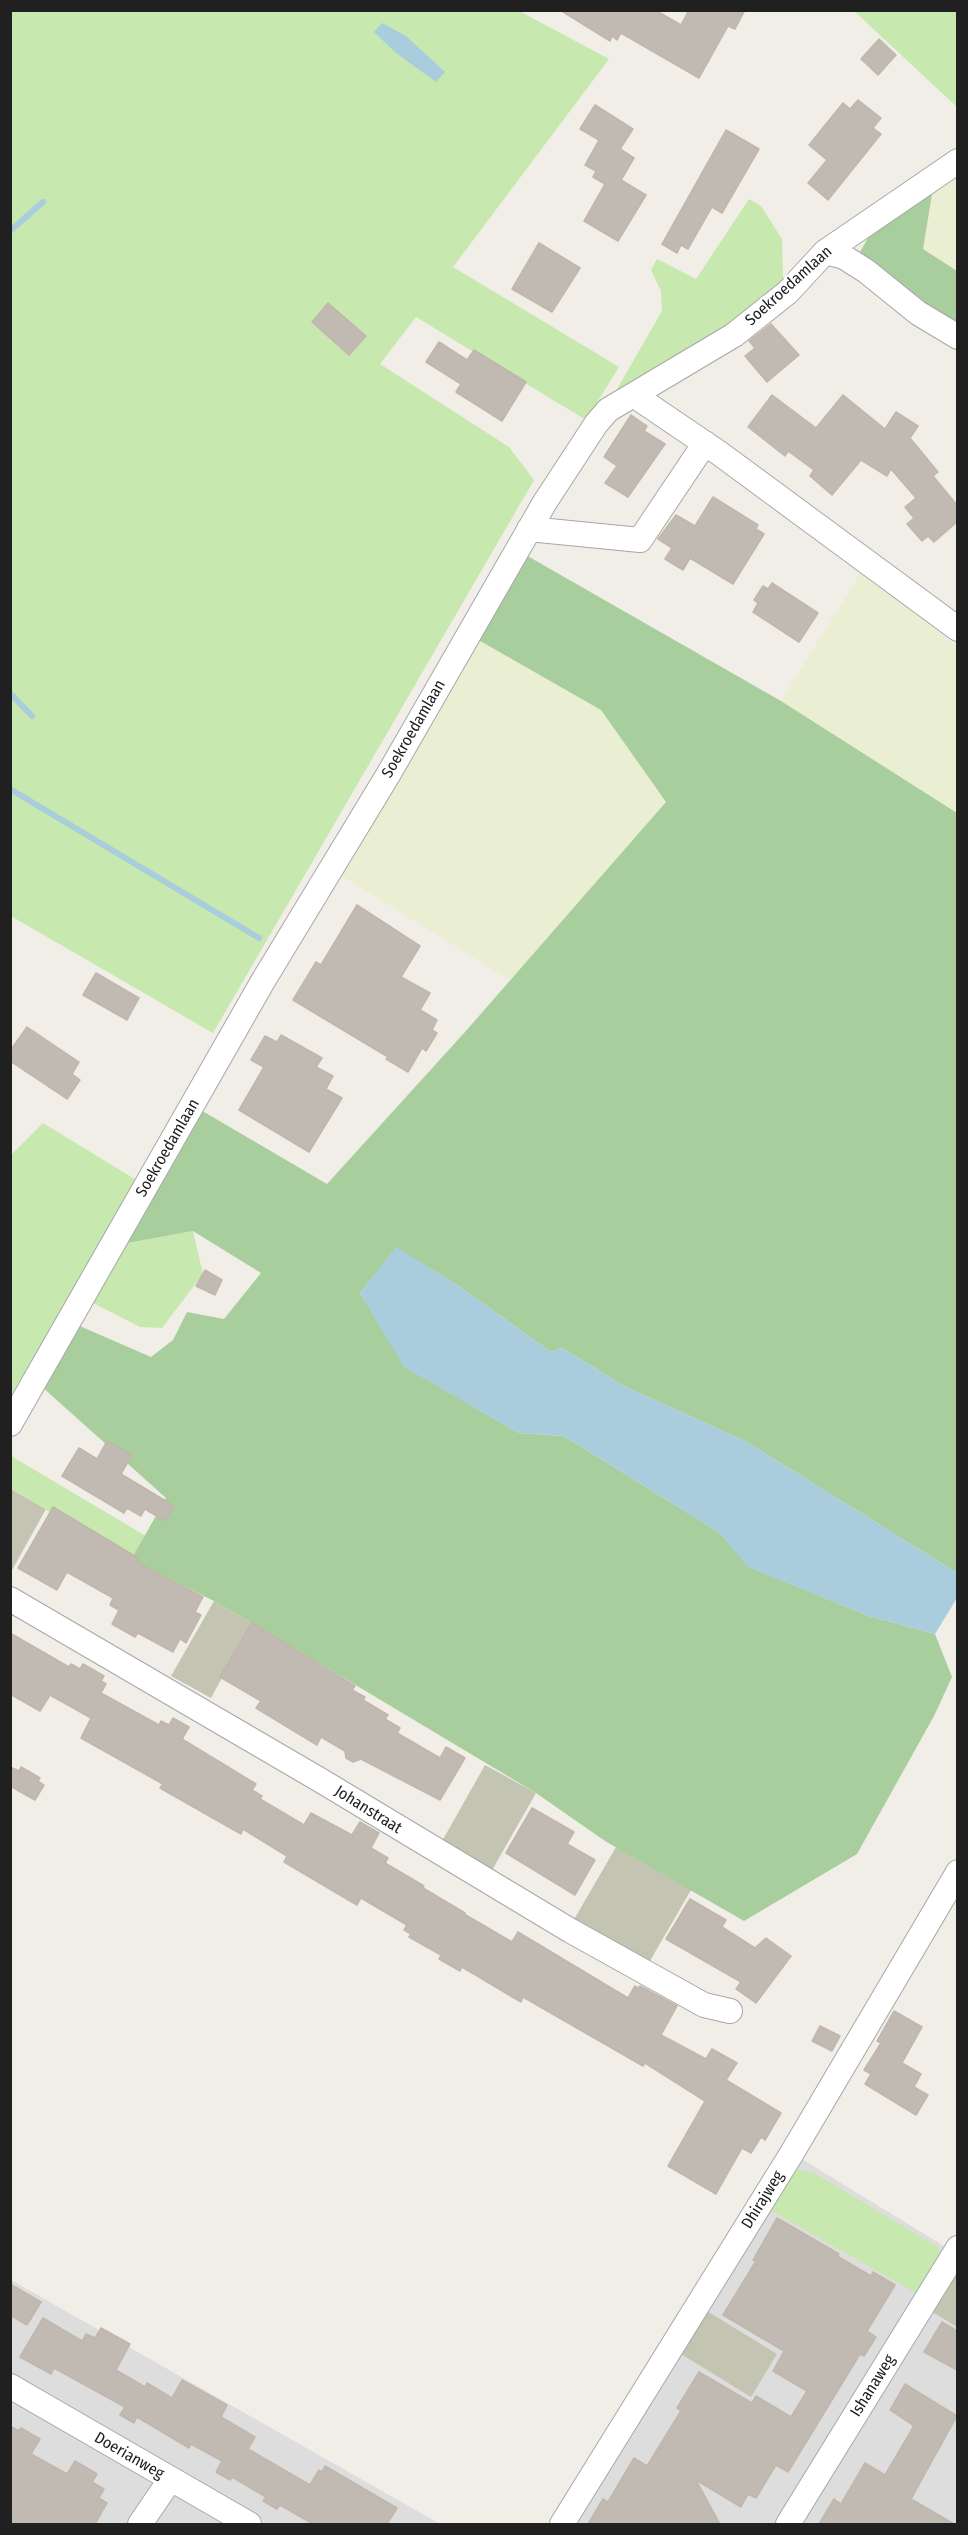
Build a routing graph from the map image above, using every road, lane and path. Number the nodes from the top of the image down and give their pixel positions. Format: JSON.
{"nodes":[{"id":1,"x":957,"y":161,"type":"edge"},
{"id":2,"x":825,"y":252,"type":"junction"},
{"id":3,"x":957,"y":337,"type":"edge"},
{"id":4,"x":635,"y":396,"type":"junction"},
{"id":5,"x":705,"y":443,"type":"junction"},
{"id":6,"x":529,"y":529,"type":"junction"},
{"id":7,"x":957,"y":629,"type":"edge"},
{"id":8,"x":10,"y":1424,"type":"edge"},
{"id":9,"x":10,"y":1599,"type":"edge"},
{"id":10,"x":957,"y":1872,"type":"edge"},
{"id":11,"x":730,"y":2011,"type":"dead end"},
{"id":12,"x":957,"y":2248,"type":"edge"},
{"id":13,"x":10,"y":2386,"type":"edge"},
{"id":14,"x":170,"y":2480,"type":"junction"},
{"id":15,"x":140,"y":2524,"type":"edge"},
{"id":16,"x":249,"y":2524,"type":"edge"},
{"id":17,"x":562,"y":2524,"type":"edge"},
{"id":18,"x":788,"y":2524,"type":"edge"}],
"edges":[{"from":1,"to":2,"type":"street","name":"Soekroedamlaan"},
{"from":2,"to":3,"type":"street"},
{"from":2,"to":4,"type":"street","name":"Soekroedamlaan"},
{"from":4,"to":5,"type":"street"},
{"from":4,"to":6,"type":"street","name":"Soekroedamlaan"},
{"from":5,"to":6,"type":"street"},
{"from":5,"to":7,"type":"street"},
{"from":6,"to":8,"type":"street","name":"Soekroedamlaan"},
{"from":9,"to":11,"type":"street","name":"Johanstraat"},
{"from":10,"to":17,"type":"street","name":"Dhirajweg"},
{"from":12,"to":18,"type":"street","name":"Ishanaweg"},
{"from":13,"to":14,"type":"street","name":"Doerianweg"},
{"from":14,"to":15,"type":"street"},
{"from":14,"to":16,"type":"street","name":"Doerianweg"}]}
